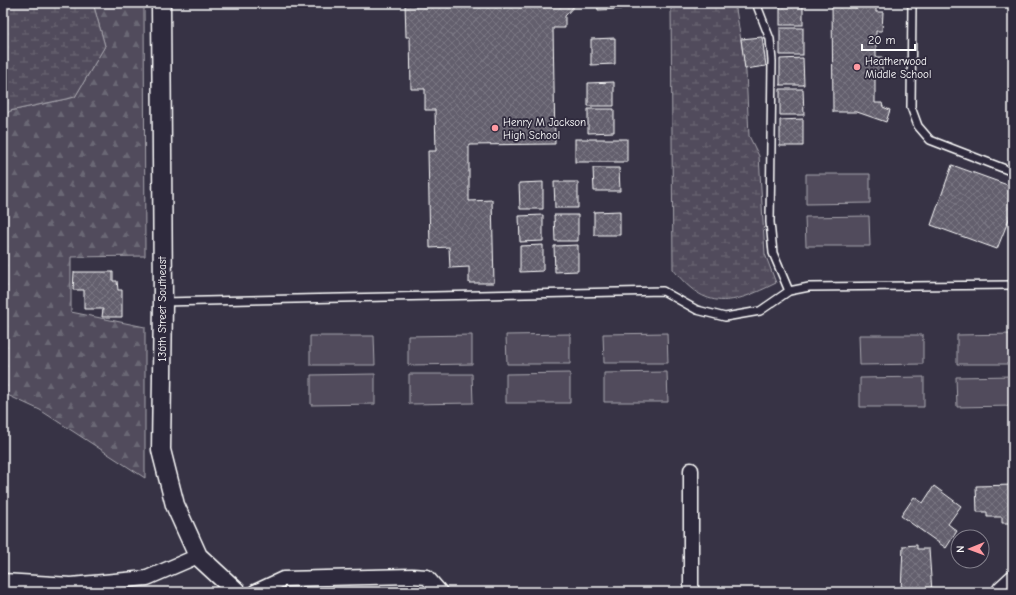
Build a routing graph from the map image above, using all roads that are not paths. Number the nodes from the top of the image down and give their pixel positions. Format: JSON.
{"nodes":[{"id":1,"x":160,"y":3,"type":"edge"},
{"id":2,"x":756,"y":3,"type":"edge"},
{"id":3,"x":912,"y":3,"type":"edge"},
{"id":4,"x":1013,"y":172,"type":"edge"},
{"id":5,"x":1013,"y":285,"type":"edge"},
{"id":6,"x":789,"y":291,"type":"junction"},
{"id":7,"x":163,"y":302,"type":"junction"},
{"id":8,"x":691,"y":470,"type":"dead end"},
{"id":9,"x":198,"y":556,"type":"junction"},
{"id":10,"x":1013,"y":577,"type":"edge"},
{"id":11,"x":3,"y":581,"type":"edge"},
{"id":12,"x":71,"y":589,"type":"edge"},
{"id":13,"x":1000,"y":589,"type":"dead end"},
{"id":14,"x":237,"y":592,"type":"edge"},
{"id":15,"x":254,"y":592,"type":"edge"},
{"id":16,"x":440,"y":592,"type":"edge"},
{"id":17,"x":691,"y":592,"type":"edge"}],
"edges":[{"from":1,"to":7,"type":"street","name":"136th Street Southeast"},
{"from":2,"to":6,"type":"lane"},
{"from":3,"to":4,"type":"lane"},
{"from":5,"to":6,"type":"lane"},
{"from":6,"to":7,"type":"lane"},
{"from":7,"to":9,"type":"street","name":"136th Street Southeast"},
{"from":8,"to":17,"type":"street"},
{"from":9,"to":12,"type":"street"},
{"from":9,"to":14,"type":"street","name":"136th Street Southeast"},
{"from":10,"to":13,"type":"street"},
{"from":11,"to":12,"type":"street"},
{"from":15,"to":16,"type":"street"}]}
